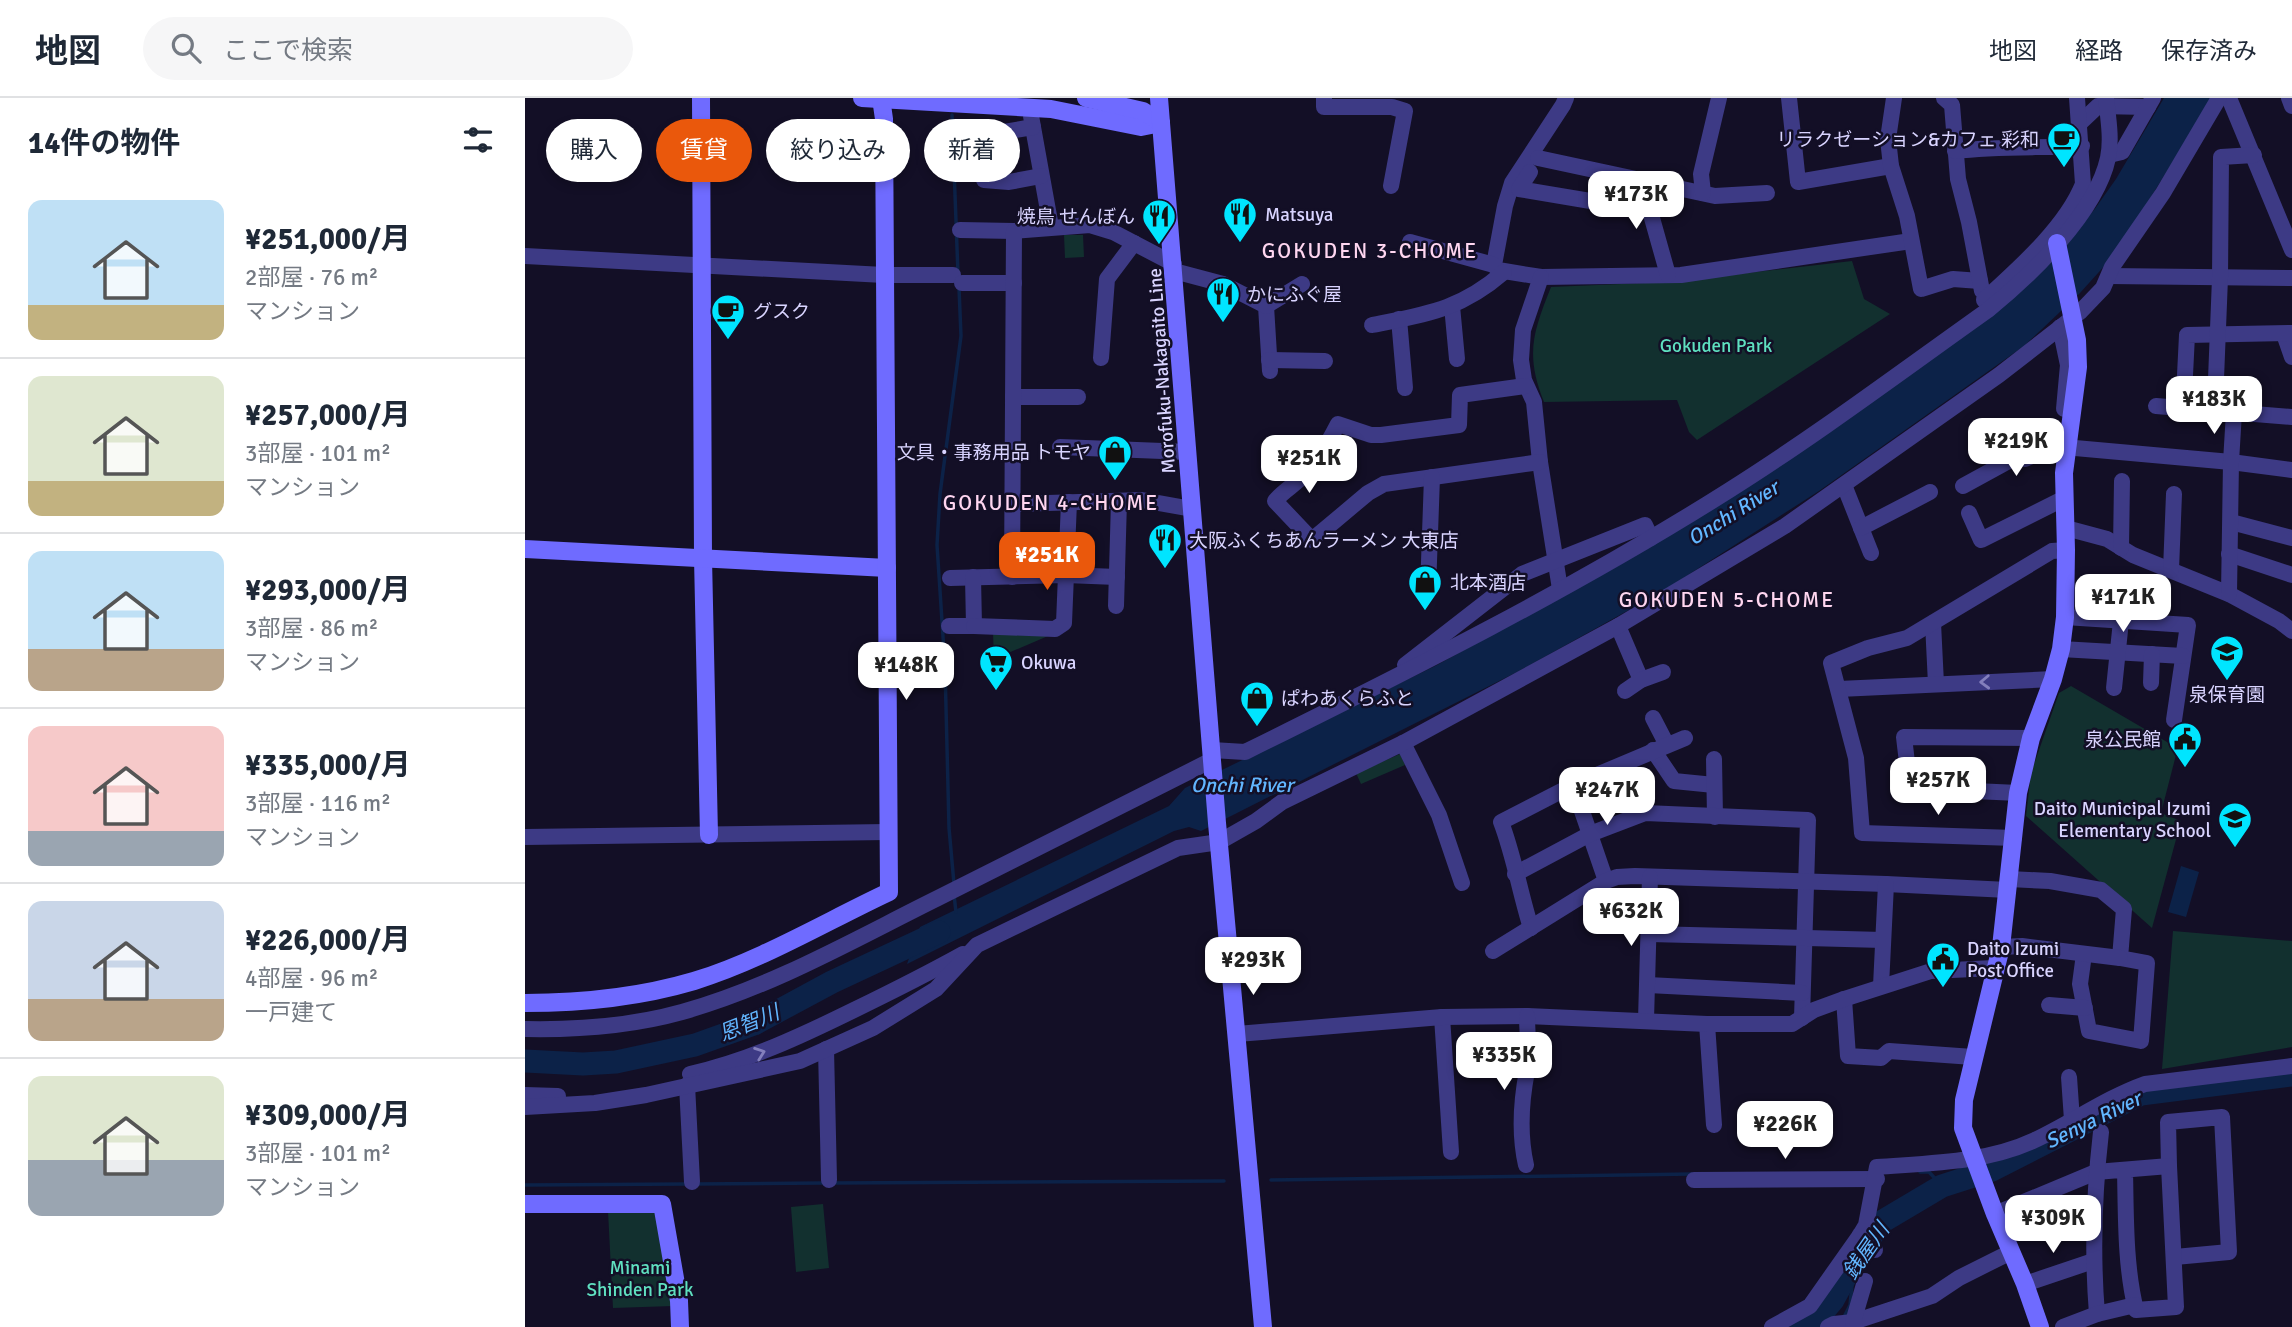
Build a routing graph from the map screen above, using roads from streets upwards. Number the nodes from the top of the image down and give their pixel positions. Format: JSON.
{"nodes":[{"id":1,"x":701,"y":98,"type":"edge"},
{"id":2,"x":862,"y":98,"type":"edge"},
{"id":3,"x":882,"y":98,"type":"edge"},
{"id":4,"x":1086,"y":98,"type":"edge"},
{"id":5,"x":1159,"y":98,"type":"edge"},
{"id":6,"x":1324,"y":98,"type":"edge"},
{"id":7,"x":1566,"y":98,"type":"edge"},
{"id":8,"x":1719,"y":98,"type":"edge"},
{"id":9,"x":1789,"y":98,"type":"edge"},
{"id":10,"x":1894,"y":98,"type":"edge"},
{"id":11,"x":1944,"y":98,"type":"edge"},
{"id":12,"x":2077,"y":98,"type":"edge"},
{"id":13,"x":2219,"y":98,"type":"edge"},
{"id":14,"x":2230,"y":98,"type":"edge"},
{"id":15,"x":2288,"y":98,"type":"edge"},
{"id":16,"x":2106,"y":102,"type":"edge"},
{"id":17,"x":2150,"y":103,"type":"edge"},
{"id":18,"x":2292,"y":106,"type":"edge"},
{"id":19,"x":1029,"y":107,"type":"junction"},
{"id":20,"x":1161,"y":123,"type":"junction"},
{"id":21,"x":2080,"y":123,"type":"junction"},
{"id":22,"x":1551,"y":124,"type":"junction"},
{"id":23,"x":1033,"y":127,"type":"junction"},
{"id":24,"x":2082,"y":146,"type":"junction"},
{"id":25,"x":1955,"y":151,"type":"junction"},
{"id":26,"x":2109,"y":155,"type":"junction"},
{"id":27,"x":2254,"y":155,"type":"junction"},
{"id":28,"x":1538,"y":158,"type":"junction"},
{"id":29,"x":1891,"y":166,"type":"junction"},
{"id":30,"x":1041,"y":176,"type":"junction"},
{"id":31,"x":1653,"y":182,"type":"junction"},
{"id":32,"x":1391,"y":186,"type":"dead end"},
{"id":33,"x":1703,"y":193,"type":"junction"},
{"id":34,"x":1767,"y":193,"type":"dead end"},
{"id":35,"x":1650,"y":211,"type":"junction"},
{"id":36,"x":1052,"y":228,"type":"junction"},
{"id":37,"x":960,"y":230,"type":"dead end"},
{"id":38,"x":1014,"y":231,"type":"junction"},
{"id":39,"x":1911,"y":241,"type":"junction"},
{"id":40,"x":1410,"y":242,"type":"dead end"},
{"id":41,"x":1133,"y":243,"type":"junction"},
{"id":42,"x":2057,"y":243,"type":"junction"},
{"id":43,"x":2292,"y":250,"type":"edge"},
{"id":44,"x":525,"y":256,"type":"edge"},
{"id":45,"x":702,"y":264,"type":"junction"},
{"id":46,"x":1174,"y":268,"type":"junction"},
{"id":47,"x":1499,"y":268,"type":"junction"},
{"id":48,"x":884,"y":275,"type":"junction"},
{"id":49,"x":1668,"y":275,"type":"junction"},
{"id":50,"x":2109,"y":276,"type":"junction"},
{"id":51,"x":1541,"y":277,"type":"junction"},
{"id":52,"x":2220,"y":278,"type":"junction"},
{"id":53,"x":2292,"y":278,"type":"edge"},
{"id":54,"x":1980,"y":281,"type":"junction"},
{"id":55,"x":1014,"y":282,"type":"junction"},
{"id":56,"x":1302,"y":285,"type":"dead end"},
{"id":57,"x":1986,"y":305,"type":"junction"},
{"id":58,"x":1266,"y":306,"type":"junction"},
{"id":59,"x":1452,"y":306,"type":"junction"},
{"id":60,"x":2080,"y":312,"type":"junction"},
{"id":61,"x":1399,"y":319,"type":"junction"},
{"id":62,"x":1372,"y":325,"type":"dead end"},
{"id":63,"x":2060,"y":327,"type":"junction"},
{"id":64,"x":2288,"y":334,"type":"edge"},
{"id":65,"x":2218,"y":335,"type":"junction"},
{"id":66,"x":2292,"y":357,"type":"edge"},
{"id":67,"x":1101,"y":358,"type":"dead end"},
{"id":68,"x":1457,"y":359,"type":"dead end"},
{"id":69,"x":1325,"y":362,"type":"dead end"},
{"id":70,"x":2185,"y":375,"type":"dead end"},
{"id":71,"x":2216,"y":379,"type":"dead end"},
{"id":72,"x":1525,"y":386,"type":"junction"},
{"id":73,"x":1405,"y":388,"type":"dead end"},
{"id":74,"x":1013,"y":397,"type":"junction"},
{"id":75,"x":1077,"y":397,"type":"dead end"},
{"id":76,"x":2156,"y":405,"type":"dead end"},
{"id":77,"x":2234,"y":412,"type":"junction"},
{"id":78,"x":2292,"y":417,"type":"edge"},
{"id":79,"x":2068,"y":445,"type":"junction"},
{"id":80,"x":1060,"y":447,"type":"dead end"},
{"id":81,"x":1188,"y":452,"type":"junction"},
{"id":82,"x":1540,"y":462,"type":"junction"},
{"id":83,"x":2231,"y":462,"type":"junction"},
{"id":84,"x":2292,"y":470,"type":"edge"},
{"id":85,"x":1432,"y":477,"type":"junction"},
{"id":86,"x":2122,"y":481,"type":"dead end"},
{"id":87,"x":1845,"y":485,"type":"junction"},
{"id":88,"x":1963,"y":486,"type":"dead end"},
{"id":89,"x":1930,"y":492,"type":"dead end"},
{"id":90,"x":2174,"y":494,"type":"dead end"},
{"id":91,"x":2065,"y":498,"type":"junction"},
{"id":92,"x":1119,"y":501,"type":"junction"},
{"id":93,"x":1069,"y":502,"type":"junction"},
{"id":94,"x":1013,"y":504,"type":"junction"},
{"id":95,"x":1192,"y":509,"type":"junction"},
{"id":96,"x":1969,"y":513,"type":"dead end"},
{"id":97,"x":2231,"y":522,"type":"junction"},
{"id":98,"x":1861,"y":528,"type":"junction"},
{"id":99,"x":2066,"y":528,"type":"junction"},
{"id":100,"x":1651,"y":538,"type":"junction"},
{"id":101,"x":2292,"y":538,"type":"edge"},
{"id":102,"x":2121,"y":548,"type":"junction"},
{"id":103,"x":525,"y":549,"type":"edge"},
{"id":104,"x":2066,"y":550,"type":"junction"},
{"id":105,"x":1871,"y":554,"type":"dead end"},
{"id":106,"x":2229,"y":554,"type":"junction"},
{"id":107,"x":703,"y":558,"type":"junction"},
{"id":108,"x":1556,"y":559,"type":"junction"},
{"id":109,"x":887,"y":568,"type":"junction"},
{"id":110,"x":2171,"y":570,"type":"junction"},
{"id":111,"x":1066,"y":575,"type":"junction"},
{"id":112,"x":2292,"y":575,"type":"edge"},
{"id":113,"x":1012,"y":576,"type":"junction"},
{"id":114,"x":973,"y":577,"type":"junction"},
{"id":115,"x":1117,"y":577,"type":"junction"},
{"id":116,"x":950,"y":578,"type":"dead end"},
{"id":117,"x":1560,"y":589,"type":"junction"},
{"id":118,"x":1427,"y":590,"type":"dead end"},
{"id":119,"x":2229,"y":594,"type":"junction"},
{"id":120,"x":1116,"y":606,"type":"dead end"},
{"id":121,"x":2065,"y":617,"type":"junction"},
{"id":122,"x":2121,"y":621,"type":"junction"},
{"id":123,"x":1933,"y":623,"type":"junction"},
{"id":124,"x":949,"y":626,"type":"dead end"},
{"id":125,"x":974,"y":626,"type":"junction"},
{"id":126,"x":1618,"y":626,"type":"junction"},
{"id":127,"x":2292,"y":631,"type":"edge"},
{"id":128,"x":2061,"y":649,"type":"junction"},
{"id":129,"x":2118,"y":652,"type":"junction"},
{"id":130,"x":2152,"y":654,"type":"junction"},
{"id":131,"x":2183,"y":656,"type":"junction"},
{"id":132,"x":1663,"y":672,"type":"dead end"},
{"id":133,"x":1403,"y":674,"type":"junction"},
{"id":134,"x":2053,"y":679,"type":"junction"},
{"id":135,"x":1641,"y":680,"type":"junction"},
{"id":136,"x":2151,"y":683,"type":"dead end"},
{"id":137,"x":1936,"y":684,"type":"junction"},
{"id":138,"x":2114,"y":688,"type":"dead end"},
{"id":139,"x":1839,"y":689,"type":"junction"},
{"id":140,"x":1625,"y":691,"type":"dead end"},
{"id":141,"x":1653,"y":718,"type":"dead end"},
{"id":142,"x":2174,"y":720,"type":"dead end"},
{"id":143,"x":1685,"y":738,"type":"dead end"},
{"id":144,"x":2031,"y":738,"type":"junction"},
{"id":145,"x":1403,"y":743,"type":"junction"},
{"id":146,"x":1660,"y":747,"type":"junction"},
{"id":147,"x":1212,"y":759,"type":"junction"},
{"id":148,"x":1714,"y":759,"type":"dead end"},
{"id":149,"x":1573,"y":785,"type":"junction"},
{"id":150,"x":1714,"y":785,"type":"junction"},
{"id":151,"x":2018,"y":793,"type":"junction"},
{"id":152,"x":1716,"y":817,"type":"junction"},
{"id":153,"x":887,"y":832,"type":"junction"},
{"id":154,"x":1591,"y":834,"type":"junction"},
{"id":155,"x":709,"y":835,"type":"junction"},
{"id":156,"x":525,"y":838,"type":"edge"},
{"id":157,"x":2014,"y":838,"type":"junction"},
{"id":158,"x":1219,"y":842,"type":"junction"},
{"id":159,"x":1515,"y":874,"type":"junction"},
{"id":160,"x":1650,"y":877,"type":"junction"},
{"id":161,"x":1606,"y":881,"type":"junction"},
{"id":162,"x":1805,"y":881,"type":"junction"},
{"id":163,"x":1462,"y":883,"type":"dead end"},
{"id":164,"x":1887,"y":884,"type":"junction"},
{"id":165,"x":2009,"y":885,"type":"junction"},
{"id":166,"x":1531,"y":928,"type":"junction"},
{"id":167,"x":1650,"y":934,"type":"junction"},
{"id":168,"x":1803,"y":939,"type":"junction"},
{"id":169,"x":1883,"y":940,"type":"junction"},
{"id":170,"x":978,"y":945,"type":"junction"},
{"id":171,"x":2001,"y":947,"type":"junction"},
{"id":172,"x":1493,"y":951,"type":"dead end"},
{"id":173,"x":2084,"y":954,"type":"junction"},
{"id":174,"x":2120,"y":958,"type":"junction"},
{"id":175,"x":1994,"y":968,"type":"junction"},
{"id":176,"x":1648,"y":985,"type":"junction"},
{"id":177,"x":1881,"y":986,"type":"junction"},
{"id":178,"x":1802,"y":993,"type":"junction"},
{"id":179,"x":1844,"y":999,"type":"junction"},
{"id":180,"x":525,"y":1003,"type":"edge"},
{"id":181,"x":2049,"y":1004,"type":"dead end"},
{"id":182,"x":2085,"y":1008,"type":"junction"},
{"id":183,"x":1527,"y":1016,"type":"junction"},
{"id":184,"x":1442,"y":1017,"type":"junction"},
{"id":185,"x":1802,"y":1018,"type":"junction"},
{"id":186,"x":1646,"y":1020,"type":"junction"},
{"id":187,"x":1707,"y":1024,"type":"junction"},
{"id":188,"x":525,"y":1029,"type":"edge"},
{"id":189,"x":1237,"y":1034,"type":"junction"},
{"id":190,"x":826,"y":1049,"type":"junction"},
{"id":191,"x":1973,"y":1057,"type":"junction"},
{"id":192,"x":2292,"y":1066,"type":"edge"},
{"id":193,"x":2069,"y":1077,"type":"dead end"},
{"id":194,"x":687,"y":1085,"type":"junction"},
{"id":195,"x":525,"y":1095,"type":"edge"},
{"id":196,"x":525,"y":1107,"type":"edge"},
{"id":197,"x":2072,"y":1120,"type":"junction"},
{"id":198,"x":1714,"y":1125,"type":"dead end"},
{"id":199,"x":2101,"y":1132,"type":"dead end"},
{"id":200,"x":1451,"y":1152,"type":"dead end"},
{"id":201,"x":1974,"y":1159,"type":"junction"},
{"id":202,"x":1526,"y":1165,"type":"dead end"},
{"id":203,"x":2169,"y":1166,"type":"junction"},
{"id":204,"x":2125,"y":1170,"type":"junction"},
{"id":205,"x":2096,"y":1172,"type":"junction"},
{"id":206,"x":1877,"y":1174,"type":"junction"},
{"id":207,"x":829,"y":1180,"type":"dead end"},
{"id":208,"x":1694,"y":1180,"type":"dead end"},
{"id":209,"x":692,"y":1182,"type":"dead end"},
{"id":210,"x":525,"y":1204,"type":"edge"},
{"id":211,"x":1995,"y":1214,"type":"junction"},
{"id":212,"x":1860,"y":1235,"type":"junction"},
{"id":213,"x":1875,"y":1250,"type":"dead end"},
{"id":214,"x":2011,"y":1252,"type":"junction"},
{"id":215,"x":2175,"y":1257,"type":"junction"},
{"id":216,"x":2093,"y":1261,"type":"junction"},
{"id":217,"x":1865,"y":1281,"type":"dead end"},
{"id":218,"x":2025,"y":1284,"type":"junction"},
{"id":219,"x":2135,"y":1306,"type":"junction"},
{"id":220,"x":2097,"y":1314,"type":"junction"},
{"id":221,"x":1843,"y":1325,"type":"edge"},
{"id":222,"x":680,"y":1327,"type":"edge"},
{"id":223,"x":1263,"y":1327,"type":"edge"},
{"id":224,"x":1772,"y":1327,"type":"edge"},
{"id":225,"x":2040,"y":1327,"type":"edge"},
{"id":226,"x":2063,"y":1327,"type":"edge"}],
"edges":[{"from":1,"to":45,"type":"street"},
{"from":2,"to":3,"type":"street"},
{"from":3,"to":19,"type":"street"},
{"from":3,"to":48,"type":"street"},
{"from":4,"to":20,"type":"street"},
{"from":5,"to":20,"type":"street","name":"Morofuku-Nakagaito Line"},
{"from":6,"to":32,"type":"street"},
{"from":7,"to":22,"type":"street"},
{"from":8,"to":33,"type":"street"},
{"from":9,"to":29,"type":"street"},
{"from":10,"to":29,"type":"street"},
{"from":11,"to":25,"type":"street"},
{"from":12,"to":21,"type":"street"},
{"from":13,"to":50,"type":"street"},
{"from":14,"to":27,"type":"street"},
{"from":15,"to":18,"type":"street"},
{"from":16,"to":17,"type":"street"},
{"from":16,"to":21,"type":"street"},
{"from":16,"to":26,"type":"street"},
{"from":17,"to":26,"type":"street"},
{"from":19,"to":20,"type":"street"},
{"from":19,"to":23,"type":"street"},
{"from":20,"to":46,"type":"street","name":"Morofuku-Nakagaito Line"},
{"from":21,"to":24,"type":"street"},
{"from":22,"to":28,"type":"street"},
{"from":22,"to":47,"type":"street"},
{"from":23,"to":30,"type":"street"},
{"from":23,"to":30,"type":"street"},
{"from":24,"to":25,"type":"street"},
{"from":24,"to":57,"type":"street"},
{"from":25,"to":54,"type":"street"},
{"from":26,"to":42,"type":"street"},
{"from":27,"to":43,"type":"street"},
{"from":27,"to":52,"type":"street"},
{"from":28,"to":31,"type":"street"},
{"from":28,"to":35,"type":"street"},
{"from":29,"to":39,"type":"street"},
{"from":30,"to":36,"type":"street"},
{"from":31,"to":33,"type":"street"},
{"from":31,"to":35,"type":"street"},
{"from":33,"to":34,"type":"street"},
{"from":35,"to":49,"type":"street"},
{"from":36,"to":38,"type":"street"},
{"from":36,"to":41,"type":"street"},
{"from":37,"to":38,"type":"street"},
{"from":38,"to":55,"type":"street"},
{"from":39,"to":49,"type":"street"},
{"from":39,"to":54,"type":"street"},
{"from":40,"to":47,"type":"street"},
{"from":41,"to":46,"type":"street"},
{"from":41,"to":67,"type":"street"},
{"from":42,"to":57,"type":"street"},
{"from":42,"to":79,"type":"street"},
{"from":44,"to":45,"type":"street"},
{"from":45,"to":48,"type":"street"},
{"from":45,"to":107,"type":"street"},
{"from":46,"to":58,"type":"street"},
{"from":46,"to":81,"type":"street","name":"Morofuku-Nakagaito Line"},
{"from":47,"to":51,"type":"street"},
{"from":47,"to":59,"type":"street"},
{"from":48,"to":55,"type":"street"},
{"from":48,"to":109,"type":"street"},
{"from":49,"to":51,"type":"street"},
{"from":50,"to":52,"type":"street"},
{"from":50,"to":60,"type":"street"},
{"from":51,"to":72,"type":"street"},
{"from":52,"to":53,"type":"street"},
{"from":52,"to":65,"type":"street"},
{"from":54,"to":57,"type":"street"},
{"from":55,"to":74,"type":"street"},
{"from":56,"to":58,"type":"street"},
{"from":57,"to":100,"type":"street"},
{"from":58,"to":69,"type":"street"},
{"from":59,"to":61,"type":"street"},
{"from":59,"to":68,"type":"street"},
{"from":60,"to":63,"type":"street"},
{"from":60,"to":79,"type":"street"},
{"from":61,"to":62,"type":"street"},
{"from":61,"to":73,"type":"street"},
{"from":63,"to":79,"type":"street"},
{"from":63,"to":87,"type":"street"},
{"from":64,"to":65,"type":"street"},
{"from":64,"to":66,"type":"street"},
{"from":65,"to":70,"type":"street"},
{"from":65,"to":71,"type":"street"},
{"from":72,"to":82,"type":"street"},
{"from":72,"to":85,"type":"street"},
{"from":74,"to":75,"type":"street"},
{"from":74,"to":94,"type":"street"},
{"from":76,"to":77,"type":"street"},
{"from":77,"to":78,"type":"street"},
{"from":77,"to":83,"type":"street"},
{"from":79,"to":83,"type":"street"},
{"from":79,"to":88,"type":"street"},
{"from":79,"to":91,"type":"street"},
{"from":80,"to":81,"type":"street"},
{"from":81,"to":95,"type":"street","name":"Morofuku-Nakagaito Line"},
{"from":82,"to":85,"type":"street"},
{"from":82,"to":108,"type":"street"},
{"from":83,"to":84,"type":"street"},
{"from":83,"to":97,"type":"street"},
{"from":85,"to":118,"type":"street"},
{"from":86,"to":102,"type":"street"},
{"from":87,"to":98,"type":"street"},
{"from":87,"to":126,"type":"street"},
{"from":89,"to":98,"type":"street"},
{"from":90,"to":110,"type":"street"},
{"from":91,"to":96,"type":"street"},
{"from":91,"to":99,"type":"street"},
{"from":92,"to":93,"type":"street"},
{"from":92,"to":95,"type":"street"},
{"from":92,"to":115,"type":"street"},
{"from":93,"to":94,"type":"street"},
{"from":93,"to":111,"type":"street"},
{"from":94,"to":113,"type":"street"},
{"from":95,"to":147,"type":"street","name":"Morofuku-Nakagaito Line"},
{"from":97,"to":101,"type":"street"},
{"from":97,"to":106,"type":"street"},
{"from":98,"to":105,"type":"street"},
{"from":99,"to":102,"type":"street"},
{"from":99,"to":104,"type":"street"},
{"from":100,"to":108,"type":"street"},
{"from":100,"to":117,"type":"street"},
{"from":102,"to":110,"type":"street"},
{"from":103,"to":107,"type":"street"},
{"from":104,"to":121,"type":"street"},
{"from":104,"to":123,"type":"street"},
{"from":106,"to":112,"type":"street"},
{"from":106,"to":119,"type":"street"},
{"from":107,"to":109,"type":"street"},
{"from":107,"to":155,"type":"street"},
{"from":108,"to":117,"type":"street"},
{"from":108,"to":133,"type":"street"},
{"from":109,"to":153,"type":"street"},
{"from":110,"to":119,"type":"street"},
{"from":111,"to":113,"type":"street"},
{"from":111,"to":115,"type":"street"},
{"from":111,"to":125,"type":"street"},
{"from":113,"to":114,"type":"street"},
{"from":114,"to":116,"type":"street"},
{"from":114,"to":125,"type":"street"},
{"from":115,"to":120,"type":"street"},
{"from":117,"to":133,"type":"street"},
{"from":119,"to":127,"type":"street"},
{"from":121,"to":122,"type":"street"},
{"from":121,"to":128,"type":"street"},
{"from":122,"to":129,"type":"street"},
{"from":122,"to":131,"type":"street"},
{"from":123,"to":137,"type":"street"},
{"from":123,"to":139,"type":"street"},
{"from":124,"to":125,"type":"street"},
{"from":126,"to":135,"type":"street"},
{"from":126,"to":145,"type":"street"},
{"from":128,"to":129,"type":"street"},
{"from":128,"to":134,"type":"street"},
{"from":129,"to":130,"type":"street"},
{"from":129,"to":138,"type":"street"},
{"from":130,"to":131,"type":"street"},
{"from":130,"to":136,"type":"street"},
{"from":131,"to":142,"type":"street"},
{"from":132,"to":135,"type":"street"},
{"from":133,"to":147,"type":"street"},
{"from":134,"to":137,"type":"street","one_way":true},
{"from":134,"to":144,"type":"street"},
{"from":135,"to":140,"type":"street"},
{"from":137,"to":139,"type":"street"},
{"from":139,"to":157,"type":"street"},
{"from":141,"to":146,"type":"street"},
{"from":143,"to":146,"type":"street"},
{"from":144,"to":151,"type":"street"},
{"from":144,"to":151,"type":"street"},
{"from":145,"to":158,"type":"street"},
{"from":145,"to":163,"type":"street"},
{"from":146,"to":149,"type":"street"},
{"from":146,"to":150,"type":"street"},
{"from":147,"to":158,"type":"street","name":"Morofuku-Nakagaito Line"},
{"from":147,"to":188,"type":"street"},
{"from":148,"to":150,"type":"street"},
{"from":149,"to":154,"type":"street"},
{"from":149,"to":159,"type":"street"},
{"from":150,"to":152,"type":"street"},
{"from":151,"to":157,"type":"street"},
{"from":152,"to":154,"type":"street"},
{"from":152,"to":162,"type":"street"},
{"from":153,"to":155,"type":"street"},
{"from":153,"to":180,"type":"street"},
{"from":154,"to":159,"type":"street"},
{"from":154,"to":161,"type":"street"},
{"from":155,"to":156,"type":"street"},
{"from":157,"to":165,"type":"street"},
{"from":158,"to":170,"type":"street"},
{"from":158,"to":189,"type":"street"},
{"from":159,"to":166,"type":"street"},
{"from":160,"to":161,"type":"street"},
{"from":160,"to":162,"type":"street"},
{"from":160,"to":167,"type":"street"},
{"from":161,"to":166,"type":"street"},
{"from":162,"to":164,"type":"street"},
{"from":162,"to":168,"type":"street"},
{"from":164,"to":165,"type":"street"},
{"from":164,"to":169,"type":"street"},
{"from":165,"to":171,"type":"street"},
{"from":165,"to":174,"type":"street"},
{"from":166,"to":172,"type":"street"},
{"from":167,"to":168,"type":"street"},
{"from":167,"to":176,"type":"street"},
{"from":168,"to":169,"type":"street"},
{"from":168,"to":178,"type":"street"},
{"from":169,"to":177,"type":"street"},
{"from":170,"to":190,"type":"street"},
{"from":195,"to":170,"type":"street","one_way":true},
{"from":171,"to":173,"type":"street"},
{"from":171,"to":175,"type":"street"},
{"from":173,"to":174,"type":"street"},
{"from":173,"to":182,"type":"street"},
{"from":174,"to":182,"type":"street"},
{"from":175,"to":177,"type":"street"},
{"from":175,"to":191,"type":"street"},
{"from":176,"to":178,"type":"street"},
{"from":176,"to":186,"type":"street"},
{"from":177,"to":179,"type":"street"},
{"from":178,"to":185,"type":"street"},
{"from":179,"to":185,"type":"street"},
{"from":179,"to":191,"type":"street"},
{"from":181,"to":182,"type":"street"},
{"from":183,"to":184,"type":"street"},
{"from":183,"to":186,"type":"street"},
{"from":183,"to":202,"type":"street"},
{"from":184,"to":189,"type":"street"},
{"from":184,"to":200,"type":"street"},
{"from":185,"to":187,"type":"street"},
{"from":186,"to":187,"type":"street"},
{"from":187,"to":198,"type":"street"},
{"from":189,"to":223,"type":"street"},
{"from":190,"to":194,"type":"street"},
{"from":190,"to":207,"type":"street"},
{"from":191,"to":201,"type":"street"},
{"from":192,"to":197,"type":"street"},
{"from":193,"to":197,"type":"street"},
{"from":194,"to":196,"type":"street"},
{"from":194,"to":209,"type":"street"},
{"from":197,"to":201,"type":"street"},
{"from":199,"to":205,"type":"street"},
{"from":201,"to":206,"type":"street"},
{"from":201,"to":211,"type":"street"},
{"from":203,"to":204,"type":"street"},
{"from":203,"to":215,"type":"street"},
{"from":203,"to":215,"type":"street"},
{"from":204,"to":205,"type":"street"},
{"from":204,"to":219,"type":"street"},
{"from":205,"to":211,"type":"street"},
{"from":205,"to":216,"type":"street"},
{"from":206,"to":208,"type":"street"},
{"from":206,"to":212,"type":"street"},
{"from":210,"to":222,"type":"street"},
{"from":211,"to":214,"type":"street"},
{"from":212,"to":213,"type":"street"},
{"from":212,"to":224,"type":"street"},
{"from":214,"to":218,"type":"street"},
{"from":214,"to":221,"type":"street"},
{"from":215,"to":219,"type":"street"},
{"from":216,"to":218,"type":"street"},
{"from":216,"to":220,"type":"street"},
{"from":217,"to":221,"type":"street"},
{"from":218,"to":225,"type":"street"},
{"from":219,"to":220,"type":"street"},
{"from":220,"to":226,"type":"street"}]}
